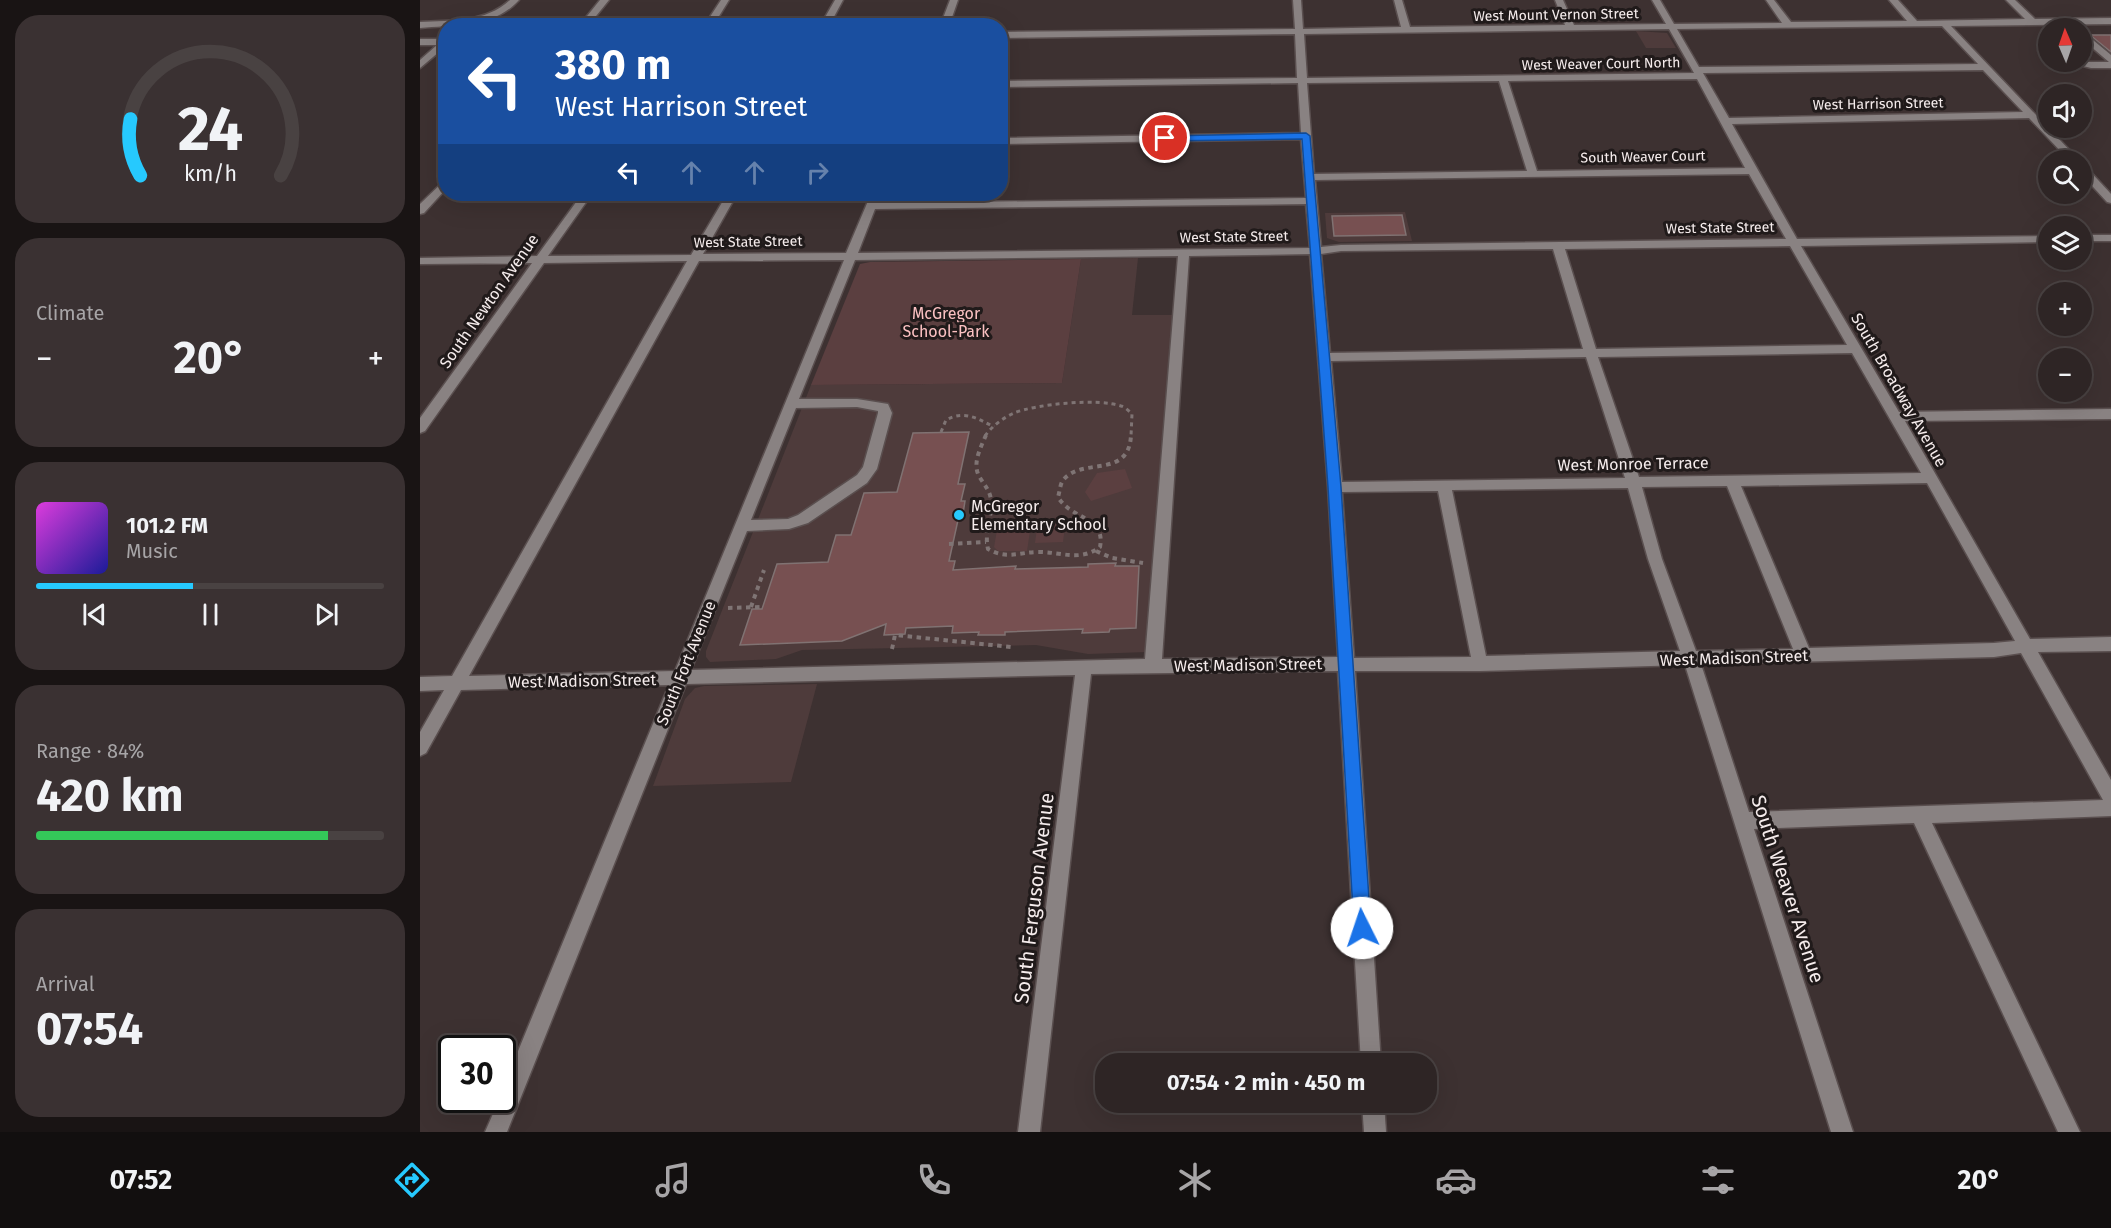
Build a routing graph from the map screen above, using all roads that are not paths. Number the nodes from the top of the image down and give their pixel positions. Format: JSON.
{"nodes":[{"id":1,"x":515,"y":0,"type":"edge"},
{"id":2,"x":605,"y":0,"type":"edge"},
{"id":3,"x":725,"y":0,"type":"edge"},
{"id":4,"x":839,"y":0,"type":"edge"},
{"id":5,"x":954,"y":0,"type":"edge"},
{"id":6,"x":1297,"y":0,"type":"edge"},
{"id":7,"x":1398,"y":0,"type":"edge"},
{"id":8,"x":1560,"y":0,"type":"edge"},
{"id":9,"x":1656,"y":0,"type":"edge"},
{"id":10,"x":1770,"y":0,"type":"edge"},
{"id":11,"x":1893,"y":0,"type":"edge"},
{"id":12,"x":2010,"y":0,"type":"edge"},
{"id":13,"x":487,"y":18,"type":"edge"},
{"id":14,"x":590,"y":18,"type":"edge"},
{"id":15,"x":713,"y":18,"type":"edge"},
{"id":16,"x":829,"y":18,"type":"edge"},
{"id":17,"x":947,"y":18,"type":"edge"},
{"id":18,"x":2036,"y":22,"type":"joint"},
{"id":19,"x":2111,"y":22,"type":"edge"},
{"id":20,"x":2092,"y":23,"type":"edge"},
{"id":21,"x":438,"y":24,"type":"edge"},
{"id":22,"x":1915,"y":24,"type":"junction"},
{"id":23,"x":1945,"y":24,"type":"junction"},
{"id":24,"x":420,"y":25,"type":"edge"},
{"id":25,"x":1789,"y":26,"type":"junction"},
{"id":26,"x":1672,"y":27,"type":"junction"},
{"id":27,"x":1571,"y":28,"type":"junction"},
{"id":28,"x":1406,"y":30,"type":"junction"},
{"id":29,"x":1301,"y":31,"type":"junction"},
{"id":30,"x":1008,"y":35,"type":"edge"},
{"id":31,"x":420,"y":42,"type":"edge"},
{"id":32,"x":438,"y":42,"type":"edge"},
{"id":33,"x":2092,"y":43,"type":"edge"},
{"id":34,"x":438,"y":48,"type":"edge"},
{"id":35,"x":2111,"y":60,"type":"edge"},
{"id":36,"x":420,"y":65,"type":"edge"},
{"id":37,"x":2092,"y":65,"type":"edge"},
{"id":38,"x":2111,"y":65,"type":"edge"},
{"id":39,"x":1986,"y":66,"type":"junction"},
{"id":40,"x":1697,"y":73,"type":"junction"},
{"id":41,"x":1503,"y":79,"type":"junction"},
{"id":42,"x":1303,"y":80,"type":"junction"},
{"id":43,"x":1008,"y":84,"type":"edge"},
{"id":44,"x":2031,"y":115,"type":"junction"},
{"id":45,"x":1726,"y":121,"type":"junction"},
{"id":46,"x":1306,"y":136,"type":"junction"},
{"id":47,"x":1008,"y":141,"type":"edge"},
{"id":48,"x":2064,"y":150,"type":"edge"},
{"id":49,"x":1752,"y":171,"type":"junction"},
{"id":50,"x":1533,"y":173,"type":"junction"},
{"id":51,"x":1310,"y":177,"type":"junction"},
{"id":52,"x":2092,"y":180,"type":"edge"},
{"id":53,"x":438,"y":191,"type":"edge"},
{"id":54,"x":1008,"y":200,"type":"edge"},
{"id":55,"x":2111,"y":200,"type":"edge"},
{"id":56,"x":582,"y":201,"type":"edge"},
{"id":57,"x":728,"y":201,"type":"edge"},
{"id":58,"x":874,"y":201,"type":"edge"},
{"id":59,"x":1312,"y":201,"type":"junction"},
{"id":60,"x":420,"y":211,"type":"edge"},
{"id":61,"x":2092,"y":238,"type":"edge"},
{"id":62,"x":2111,"y":238,"type":"edge"},
{"id":63,"x":2038,"y":239,"type":"edge"},
{"id":64,"x":1794,"y":242,"type":"junction"},
{"id":65,"x":1558,"y":245,"type":"junction"},
{"id":66,"x":1317,"y":251,"type":"junction"},
{"id":67,"x":1184,"y":253,"type":"junction"},
{"id":68,"x":1082,"y":254,"type":"junction"},
{"id":69,"x":851,"y":256,"type":"junction"},
{"id":70,"x":695,"y":258,"type":"junction"},
{"id":71,"x":538,"y":260,"type":"junction"},
{"id":72,"x":420,"y":261,"type":"edge"},
{"id":73,"x":1079,"y":269,"type":"dead end"},
{"id":74,"x":1856,"y":349,"type":"junction"},
{"id":75,"x":1591,"y":354,"type":"junction"},
{"id":76,"x":1325,"y":357,"type":"junction"},
{"id":77,"x":791,"y":404,"type":"junction"},
{"id":78,"x":2111,"y":414,"type":"edge"},
{"id":79,"x":1895,"y":417,"type":"junction"},
{"id":80,"x":420,"y":428,"type":"edge"},
{"id":81,"x":1931,"y":478,"type":"junction"},
{"id":82,"x":1732,"y":481,"type":"junction"},
{"id":83,"x":1633,"y":482,"type":"junction"},
{"id":84,"x":1444,"y":485,"type":"junction"},
{"id":85,"x":1335,"y":487,"type":"junction"},
{"id":86,"x":742,"y":526,"type":"junction"},
{"id":87,"x":2111,"y":644,"type":"edge"},
{"id":88,"x":2024,"y":646,"type":"junction"},
{"id":89,"x":1804,"y":656,"type":"junction"},
{"id":90,"x":1691,"y":659,"type":"junction"},
{"id":91,"x":1345,"y":664,"type":"junction"},
{"id":92,"x":1480,"y":664,"type":"junction"},
{"id":93,"x":1153,"y":666,"type":"junction"},
{"id":94,"x":1084,"y":669,"type":"junction"},
{"id":95,"x":680,"y":679,"type":"junction"},
{"id":96,"x":457,"y":683,"type":"junction"},
{"id":97,"x":420,"y":684,"type":"edge"},
{"id":98,"x":420,"y":748,"type":"edge"},
{"id":99,"x":2111,"y":797,"type":"edge"},
{"id":100,"x":2111,"y":807,"type":"edge"},
{"id":101,"x":1919,"y":814,"type":"junction"},
{"id":102,"x":1743,"y":822,"type":"junction"},
{"id":103,"x":1370,"y":1053,"type":"edge"},
{"id":104,"x":1374,"y":1113,"type":"edge"},
{"id":105,"x":496,"y":1132,"type":"edge"},
{"id":106,"x":1029,"y":1132,"type":"edge"},
{"id":107,"x":1375,"y":1132,"type":"edge"},
{"id":108,"x":1842,"y":1132,"type":"edge"},
{"id":109,"x":2069,"y":1132,"type":"edge"}],
"edges":[{"from":1,"to":13,"type":"street"},
{"from":2,"to":14,"type":"street"},
{"from":3,"to":15,"type":"street"},
{"from":4,"to":16,"type":"street"},
{"from":5,"to":17,"type":"street"},
{"from":6,"to":29,"type":"street"},
{"from":7,"to":28,"type":"street"},
{"from":8,"to":27,"type":"street"},
{"from":9,"to":26,"type":"street","name":"South Broadway Avenue"},
{"from":10,"to":25,"type":"street"},
{"from":11,"to":22,"type":"street"},
{"from":12,"to":18,"type":"street"},
{"from":18,"to":23,"type":"street","name":"West Mount Vernon Street"},
{"from":19,"to":20,"type":"street","name":"West Mount Vernon Street"},
{"from":21,"to":24,"type":"street"},
{"from":22,"to":23,"type":"street","name":"West Mount Vernon Street"},
{"from":22,"to":25,"type":"street","name":"West Mount Vernon Street"},
{"from":23,"to":39,"type":"street"},
{"from":25,"to":26,"type":"street","name":"West Mount Vernon Street"},
{"from":26,"to":27,"type":"street","name":"West Mount Vernon Street"},
{"from":26,"to":40,"type":"street","name":"South Broadway Avenue"},
{"from":27,"to":28,"type":"street","name":"West Mount Vernon Street"},
{"from":28,"to":29,"type":"street","name":"West Mount Vernon Street"},
{"from":29,"to":30,"type":"street","name":"West Mount Vernon Street"},
{"from":29,"to":42,"type":"street"},
{"from":31,"to":32,"type":"street"},
{"from":33,"to":35,"type":"street"},
{"from":34,"to":36,"type":"street"},
{"from":37,"to":38,"type":"street"},
{"from":39,"to":40,"type":"street","name":"West Weaver Court North"},
{"from":39,"to":44,"type":"street"},
{"from":40,"to":41,"type":"street","name":"West Weaver Court North"},
{"from":40,"to":45,"type":"street","name":"South Broadway Avenue"},
{"from":41,"to":42,"type":"street","name":"West Weaver Court North"},
{"from":41,"to":50,"type":"street"},
{"from":42,"to":43,"type":"street","name":"West Weaver Court North"},
{"from":42,"to":46,"type":"street"},
{"from":44,"to":45,"type":"street","name":"West Harrison Street"},
{"from":44,"to":48,"type":"street"},
{"from":45,"to":49,"type":"street","name":"South Broadway Avenue"},
{"from":46,"to":47,"type":"street"},
{"from":46,"to":51,"type":"street"},
{"from":49,"to":50,"type":"street","name":"South Weaver Court"},
{"from":49,"to":64,"type":"street","name":"South Broadway Avenue"},
{"from":50,"to":51,"type":"street","name":"South Weaver Court"},
{"from":51,"to":59,"type":"street"},
{"from":52,"to":55,"type":"street"},
{"from":53,"to":60,"type":"street"},
{"from":54,"to":59,"type":"street"},
{"from":56,"to":71,"type":"street","name":"South Newton Avenue"},
{"from":57,"to":70,"type":"street"},
{"from":58,"to":69,"type":"street","name":"South Fort Avenue"},
{"from":59,"to":66,"type":"street"},
{"from":61,"to":62,"type":"street"},
{"from":63,"to":64,"type":"street","name":"West State Street"},
{"from":64,"to":65,"type":"street","name":"West State Street"},
{"from":64,"to":74,"type":"street","name":"South Broadway Avenue"},
{"from":65,"to":66,"type":"street","name":"West State Street"},
{"from":65,"to":75,"type":"street","name":"South Weaver Avenue"},
{"from":66,"to":67,"type":"street","name":"West State Street"},
{"from":66,"to":76,"type":"street"},
{"from":67,"to":68,"type":"street","name":"West State Street"},
{"from":67,"to":93,"type":"street"},
{"from":68,"to":69,"type":"street","name":"West State Street"},
{"from":68,"to":73,"type":"street"},
{"from":69,"to":70,"type":"street","name":"West State Street"},
{"from":69,"to":77,"type":"street","name":"South Fort Avenue"},
{"from":70,"to":71,"type":"street","name":"West State Street"},
{"from":70,"to":96,"type":"street"},
{"from":71,"to":72,"type":"street","name":"West State Street"},
{"from":71,"to":80,"type":"street","name":"South Newton Avenue"},
{"from":74,"to":75,"type":"street"},
{"from":74,"to":79,"type":"street","name":"South Broadway Avenue"},
{"from":75,"to":76,"type":"street"},
{"from":75,"to":83,"type":"street","name":"South Weaver Avenue"},
{"from":76,"to":85,"type":"street"},
{"from":77,"to":86,"type":"street","name":"South Fort Avenue"},
{"from":77,"to":86,"type":"street"},
{"from":78,"to":79,"type":"street"},
{"from":79,"to":81,"type":"street","name":"South Broadway Avenue"},
{"from":81,"to":82,"type":"street","name":"West Monroe Terrace"},
{"from":81,"to":88,"type":"street","name":"South Broadway Avenue"},
{"from":82,"to":83,"type":"street","name":"West Monroe Terrace"},
{"from":82,"to":89,"type":"street"},
{"from":83,"to":84,"type":"street","name":"West Monroe Terrace"},
{"from":83,"to":90,"type":"street","name":"South Weaver Avenue"},
{"from":84,"to":85,"type":"street","name":"West Monroe Terrace"},
{"from":84,"to":92,"type":"street"},
{"from":85,"to":91,"type":"street"},
{"from":86,"to":95,"type":"street","name":"South Fort Avenue"},
{"from":87,"to":88,"type":"street","name":"West Madison Street"},
{"from":88,"to":89,"type":"street","name":"West Madison Street"},
{"from":88,"to":99,"type":"street","name":"South Broadway Avenue"},
{"from":89,"to":90,"type":"street","name":"West Madison Street"},
{"from":90,"to":92,"type":"street","name":"West Madison Street"},
{"from":90,"to":102,"type":"street","name":"South Weaver Avenue"},
{"from":91,"to":92,"type":"street","name":"West Madison Street"},
{"from":91,"to":93,"type":"street","name":"West Madison Street"},
{"from":91,"to":103,"type":"street"},
{"from":93,"to":94,"type":"street","name":"West Madison Street"},
{"from":94,"to":95,"type":"street","name":"West Madison Street"},
{"from":94,"to":106,"type":"street","name":"South Ferguson Avenue"},
{"from":95,"to":96,"type":"street","name":"West Madison Street"},
{"from":95,"to":105,"type":"street","name":"South Fort Avenue"},
{"from":96,"to":97,"type":"street","name":"West Madison Street"},
{"from":96,"to":98,"type":"street"},
{"from":100,"to":101,"type":"street"},
{"from":101,"to":102,"type":"street"},
{"from":101,"to":109,"type":"street"},
{"from":102,"to":108,"type":"street","name":"South Weaver Avenue"},
{"from":104,"to":107,"type":"street"}]}
